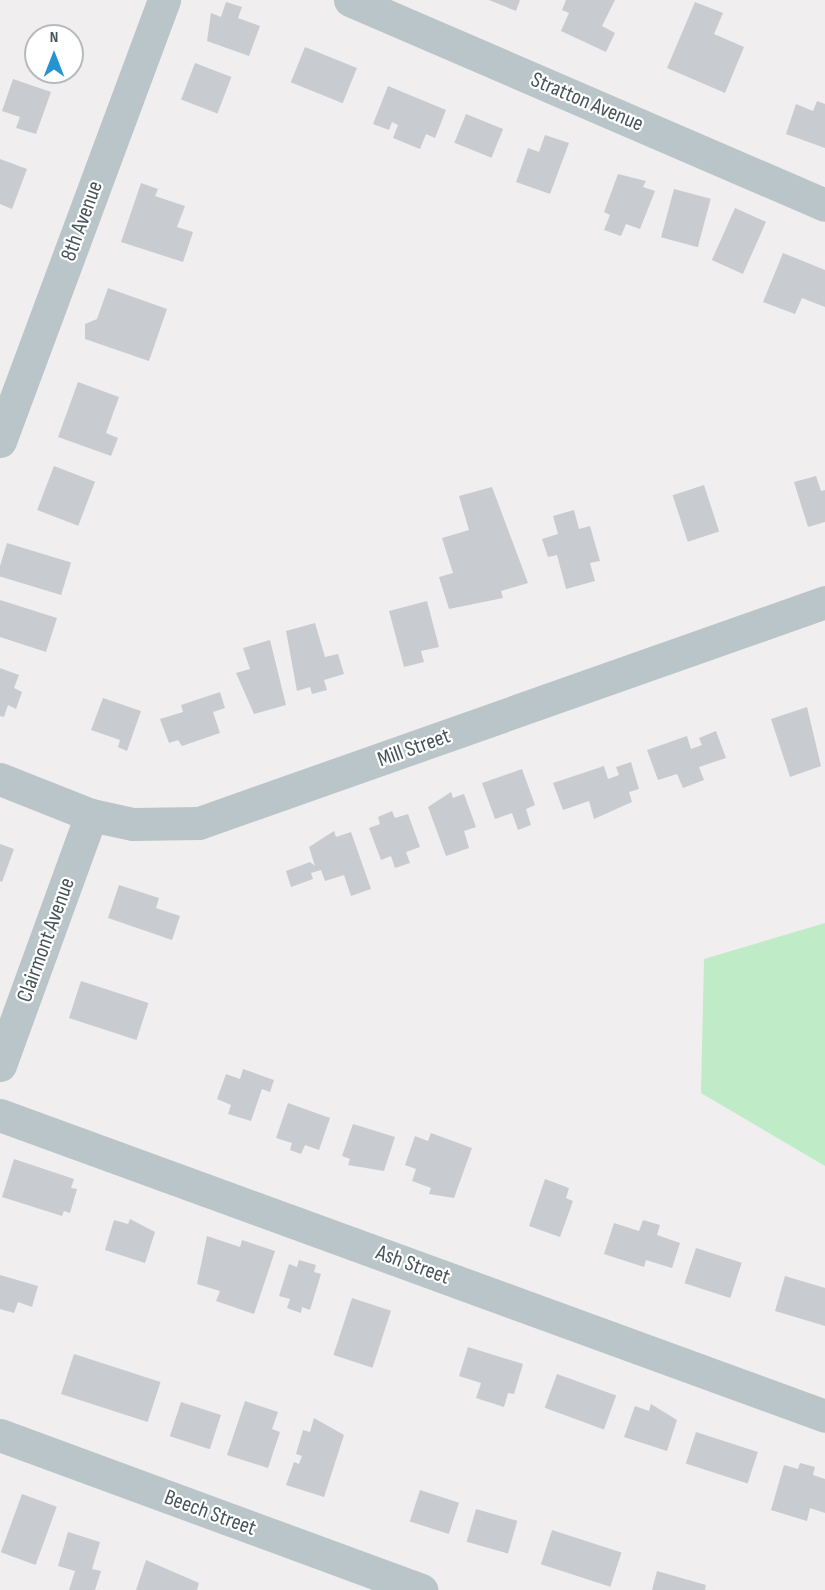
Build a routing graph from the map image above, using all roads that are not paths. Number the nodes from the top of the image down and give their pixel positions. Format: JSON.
{"nodes":[{"id":1,"x":164,"y":0,"type":"edge"},
{"id":2,"x":350,"y":0,"type":"edge"},
{"id":3,"x":825,"y":205,"type":"edge"},
{"id":4,"x":0,"y":441,"type":"edge"},
{"id":5,"x":825,"y":602,"type":"edge"},
{"id":6,"x":0,"y":779,"type":"edge"},
{"id":7,"x":91,"y":815,"type":"junction"},
{"id":8,"x":0,"y":1065,"type":"edge"},
{"id":9,"x":0,"y":1115,"type":"edge"},
{"id":10,"x":825,"y":1416,"type":"edge"},
{"id":11,"x":0,"y":1435,"type":"edge"},
{"id":12,"x":421,"y":1590,"type":"edge"}],
"edges":[{"from":1,"to":4,"type":"street","name":"8th Avenue"},
{"from":2,"to":3,"type":"street","name":"Stratton Avenue"},
{"from":5,"to":7,"type":"street","name":"Mill Street"},
{"from":6,"to":7,"type":"street","name":"Mill Street"},
{"from":7,"to":8,"type":"street","name":"Clairmont Avenue"},
{"from":9,"to":10,"type":"street","name":"Ash Street"},
{"from":11,"to":12,"type":"street","name":"Beech Street"}]}
